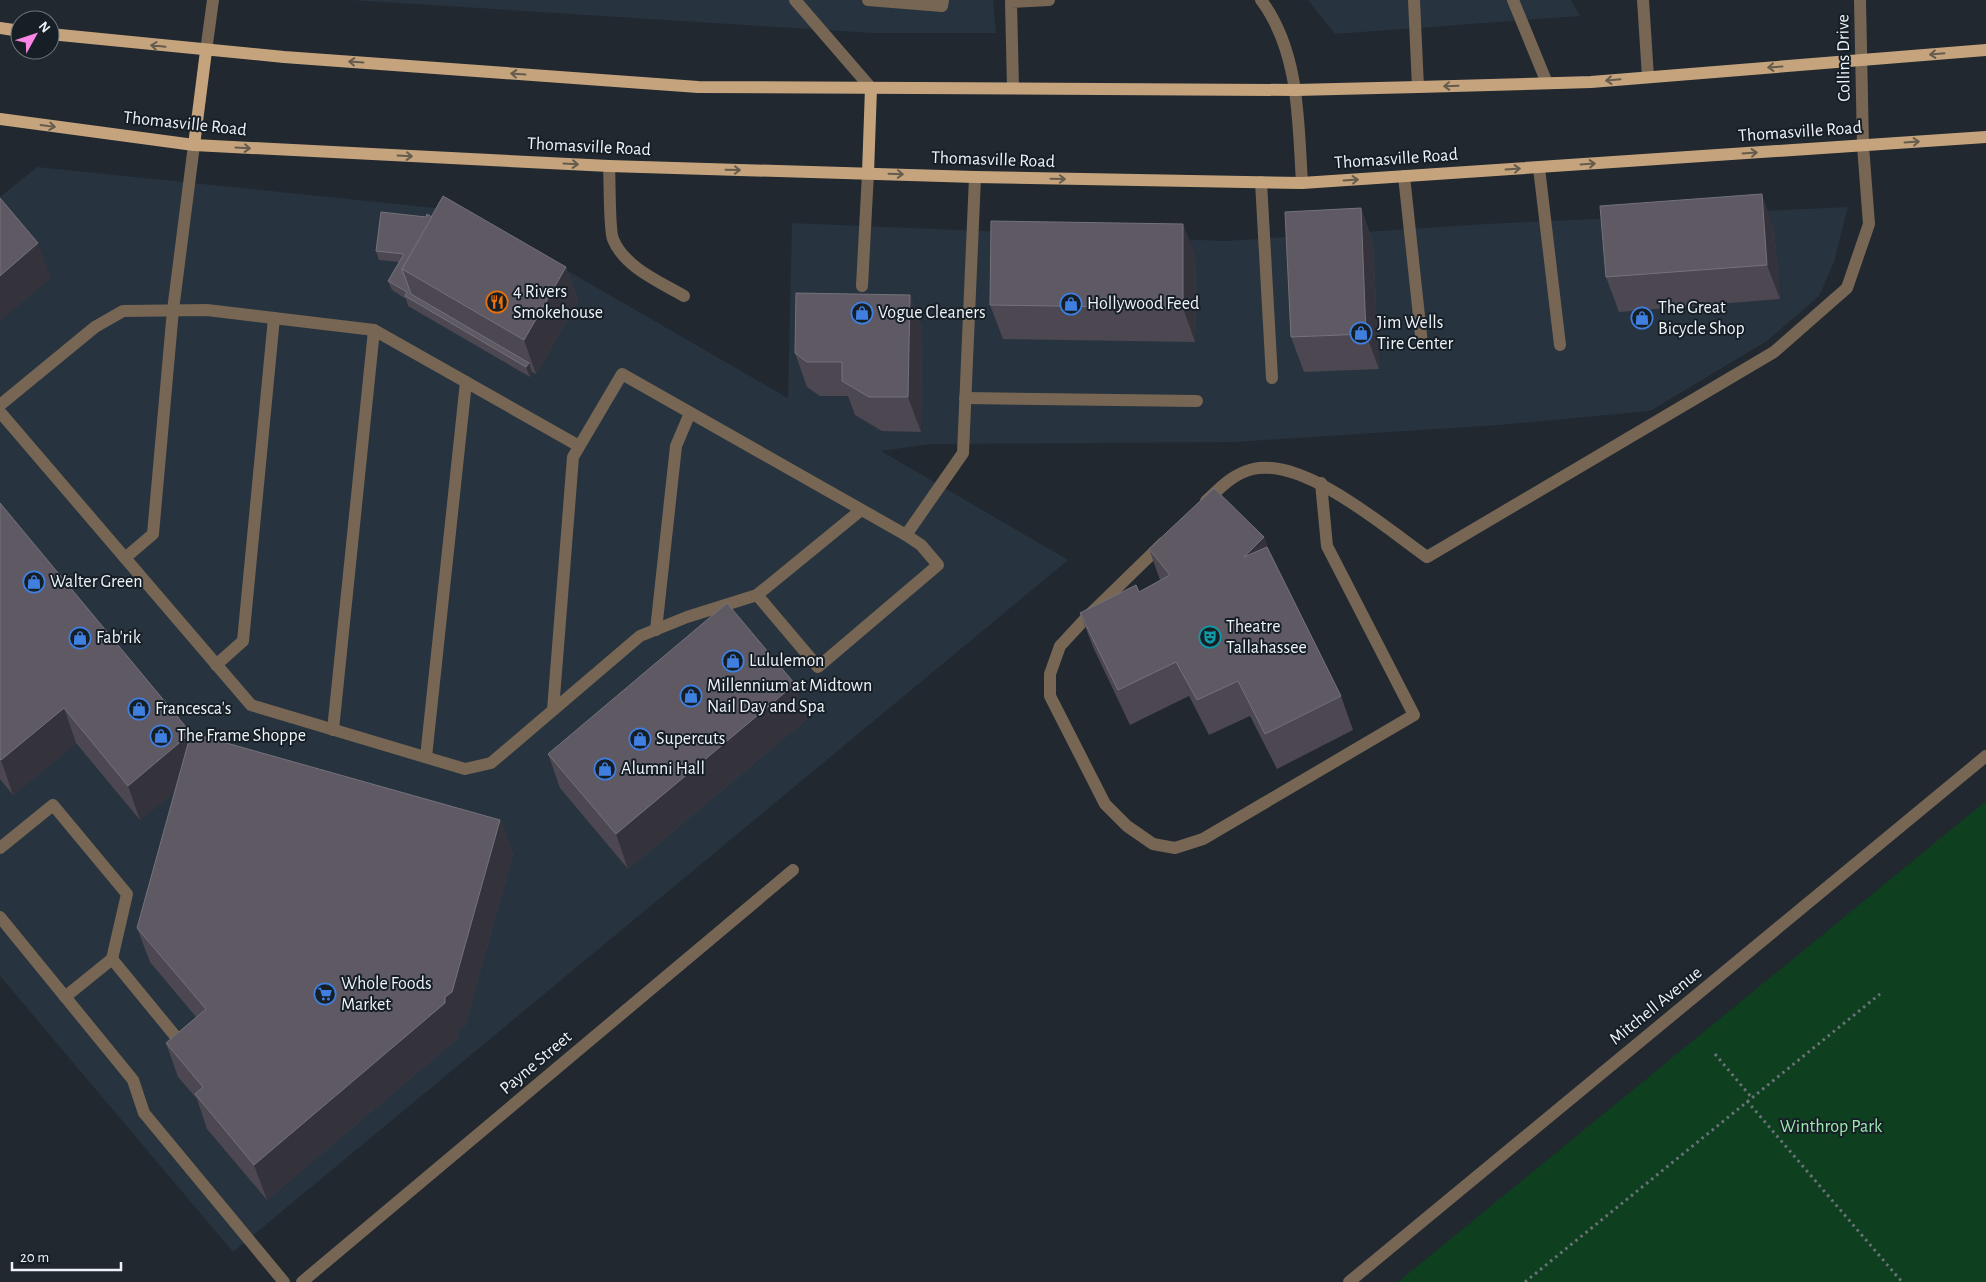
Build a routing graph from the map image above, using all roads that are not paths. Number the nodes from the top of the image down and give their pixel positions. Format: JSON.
{"nodes":[{"id":1,"x":213,"y":0,"type":"edge"},
{"id":2,"x":795,"y":0,"type":"edge"},
{"id":3,"x":868,"y":0,"type":"edge"},
{"id":4,"x":943,"y":0,"type":"edge"},
{"id":5,"x":1049,"y":0,"type":"edge"},
{"id":6,"x":1261,"y":0,"type":"edge"},
{"id":7,"x":1414,"y":0,"type":"edge"},
{"id":8,"x":1513,"y":0,"type":"edge"},
{"id":9,"x":1643,"y":0,"type":"edge"},
{"id":10,"x":1860,"y":0,"type":"edge"},
{"id":11,"x":60,"y":35,"type":"edge"},
{"id":12,"x":1986,"y":50,"type":"edge"},
{"id":13,"x":206,"y":51,"type":"junction"},
{"id":14,"x":1860,"y":60,"type":"junction"},
{"id":15,"x":1648,"y":77,"type":"junction"},
{"id":16,"x":1547,"y":83,"type":"junction"},
{"id":17,"x":1418,"y":87,"type":"junction"},
{"id":18,"x":871,"y":88,"type":"junction"},
{"id":19,"x":1013,"y":88,"type":"junction"},
{"id":20,"x":1296,"y":90,"type":"junction"},
{"id":21,"x":0,"y":119,"type":"edge"},
{"id":22,"x":1986,"y":137,"type":"edge"},
{"id":23,"x":194,"y":145,"type":"junction"},
{"id":24,"x":1863,"y":146,"type":"junction"},
{"id":25,"x":609,"y":166,"type":"junction"},
{"id":26,"x":1540,"y":168,"type":"junction"},
{"id":27,"x":868,"y":173,"type":"junction"},
{"id":28,"x":1404,"y":176,"type":"junction"},
{"id":29,"x":975,"y":178,"type":"junction"},
{"id":30,"x":1261,"y":182,"type":"junction"},
{"id":31,"x":1302,"y":183,"type":"junction"},
{"id":32,"x":862,"y":286,"type":"dead end"},
{"id":33,"x":684,"y":296,"type":"dead end"},
{"id":34,"x":173,"y":310,"type":"junction"},
{"id":35,"x":274,"y":318,"type":"junction"},
{"id":36,"x":374,"y":330,"type":"junction"},
{"id":37,"x":1422,"y":344,"type":"dead end"},
{"id":38,"x":1560,"y":345,"type":"dead end"},
{"id":39,"x":1272,"y":378,"type":"dead end"},
{"id":40,"x":466,"y":382,"type":"junction"},
{"id":41,"x":965,"y":398,"type":"junction"},
{"id":42,"x":1197,"y":401,"type":"dead end"},
{"id":43,"x":0,"y":405,"type":"edge"},
{"id":44,"x":0,"y":412,"type":"edge"},
{"id":45,"x":690,"y":412,"type":"junction"},
{"id":46,"x":580,"y":446,"type":"junction"},
{"id":47,"x":1321,"y":483,"type":"junction"},
{"id":48,"x":1198,"y":509,"type":"edge"},
{"id":49,"x":861,"y":510,"type":"junction"},
{"id":50,"x":906,"y":535,"type":"junction"},
{"id":51,"x":1170,"y":536,"type":"edge"},
{"id":52,"x":125,"y":558,"type":"junction"},
{"id":53,"x":757,"y":595,"type":"junction"},
{"id":54,"x":656,"y":630,"type":"junction"},
{"id":55,"x":216,"y":665,"type":"junction"},
{"id":56,"x":553,"y":710,"type":"junction"},
{"id":57,"x":333,"y":730,"type":"junction"},
{"id":58,"x":1986,"y":756,"type":"edge"},
{"id":59,"x":426,"y":758,"type":"junction"},
{"id":60,"x":0,"y":848,"type":"edge"},
{"id":61,"x":793,"y":870,"type":"dead end"},
{"id":62,"x":0,"y":917,"type":"edge"},
{"id":63,"x":112,"y":960,"type":"junction"},
{"id":64,"x":65,"y":997,"type":"junction"},
{"id":65,"x":191,"y":1056,"type":"edge"},
{"id":66,"x":284,"y":1282,"type":"edge"},
{"id":67,"x":302,"y":1282,"type":"edge"},
{"id":68,"x":1348,"y":1282,"type":"edge"}],
"edges":[{"from":1,"to":13,"type":"street"},
{"from":2,"to":18,"type":"street"},
{"from":3,"to":4,"type":"street"},
{"from":5,"to":19,"type":"street"},
{"from":6,"to":20,"type":"street"},
{"from":7,"to":17,"type":"street"},
{"from":8,"to":16,"type":"street"},
{"from":9,"to":15,"type":"street"},
{"from":10,"to":14,"type":"street","name":"Collins Drive"},
{"from":13,"to":11,"type":"main road","one_way":true},
{"from":12,"to":14,"type":"main road","one_way":true},
{"from":18,"to":13,"type":"main road","one_way":true},
{"from":13,"to":23,"type":"main road"},
{"from":14,"to":15,"type":"main road","one_way":true},
{"from":14,"to":24,"type":"street","name":"Collins Drive"},
{"from":15,"to":16,"type":"main road","one_way":true},
{"from":16,"to":17,"type":"main road","one_way":true},
{"from":17,"to":20,"type":"main road"},
{"from":18,"to":19,"type":"main road"},
{"from":18,"to":27,"type":"main road"},
{"from":19,"to":20,"type":"main road"},
{"from":20,"to":31,"type":"street"},
{"from":21,"to":23,"type":"main road","name":"Thomasville Road","one_way":true},
{"from":24,"to":22,"type":"main road","name":"Thomasville Road","one_way":true},
{"from":23,"to":25,"type":"main road","name":"Thomasville Road","one_way":true},
{"from":23,"to":34,"type":"street"},
{"from":26,"to":24,"type":"main road","name":"Thomasville Road","one_way":true},
{"from":24,"to":47,"type":"street","name":"Collins Drive"},
{"from":25,"to":27,"type":"main road","name":"Thomasville Road","one_way":true},
{"from":25,"to":33,"type":"street"},
{"from":28,"to":26,"type":"main road","name":"Thomasville Road","one_way":true},
{"from":26,"to":38,"type":"street"},
{"from":27,"to":29,"type":"main road","name":"Thomasville Road","one_way":true},
{"from":27,"to":32,"type":"street"},
{"from":31,"to":28,"type":"main road","name":"Thomasville Road","one_way":true},
{"from":28,"to":37,"type":"street"},
{"from":29,"to":30,"type":"main road","name":"Thomasville Road","one_way":true},
{"from":29,"to":41,"type":"street"},
{"from":30,"to":31,"type":"main road","name":"Thomasville Road"},
{"from":30,"to":39,"type":"street"},
{"from":34,"to":35,"type":"street"},
{"from":34,"to":43,"type":"street"},
{"from":34,"to":52,"type":"street"},
{"from":35,"to":36,"type":"street"},
{"from":35,"to":55,"type":"street"},
{"from":36,"to":40,"type":"street"},
{"from":36,"to":57,"type":"street"},
{"from":40,"to":46,"type":"street"},
{"from":40,"to":59,"type":"street"},
{"from":41,"to":42,"type":"street"},
{"from":41,"to":50,"type":"street"},
{"from":44,"to":52,"type":"street"},
{"from":45,"to":46,"type":"street"},
{"from":45,"to":49,"type":"street"},
{"from":45,"to":54,"type":"street"},
{"from":46,"to":56,"type":"street"},
{"from":47,"to":48,"type":"street"},
{"from":47,"to":51,"type":"street"},
{"from":49,"to":50,"type":"street"},
{"from":49,"to":53,"type":"street"},
{"from":50,"to":53,"type":"street"},
{"from":52,"to":55,"type":"street"},
{"from":53,"to":54,"type":"street"},
{"from":54,"to":56,"type":"street"},
{"from":55,"to":57,"type":"street"},
{"from":56,"to":59,"type":"street"},
{"from":57,"to":59,"type":"street"},
{"from":58,"to":68,"type":"street","name":"Mitchell Avenue"},
{"from":60,"to":63,"type":"street"},
{"from":61,"to":67,"type":"street","name":"Payne Street"},
{"from":62,"to":64,"type":"street"},
{"from":63,"to":64,"type":"street"},
{"from":63,"to":65,"type":"street"},
{"from":64,"to":66,"type":"street"}]}
